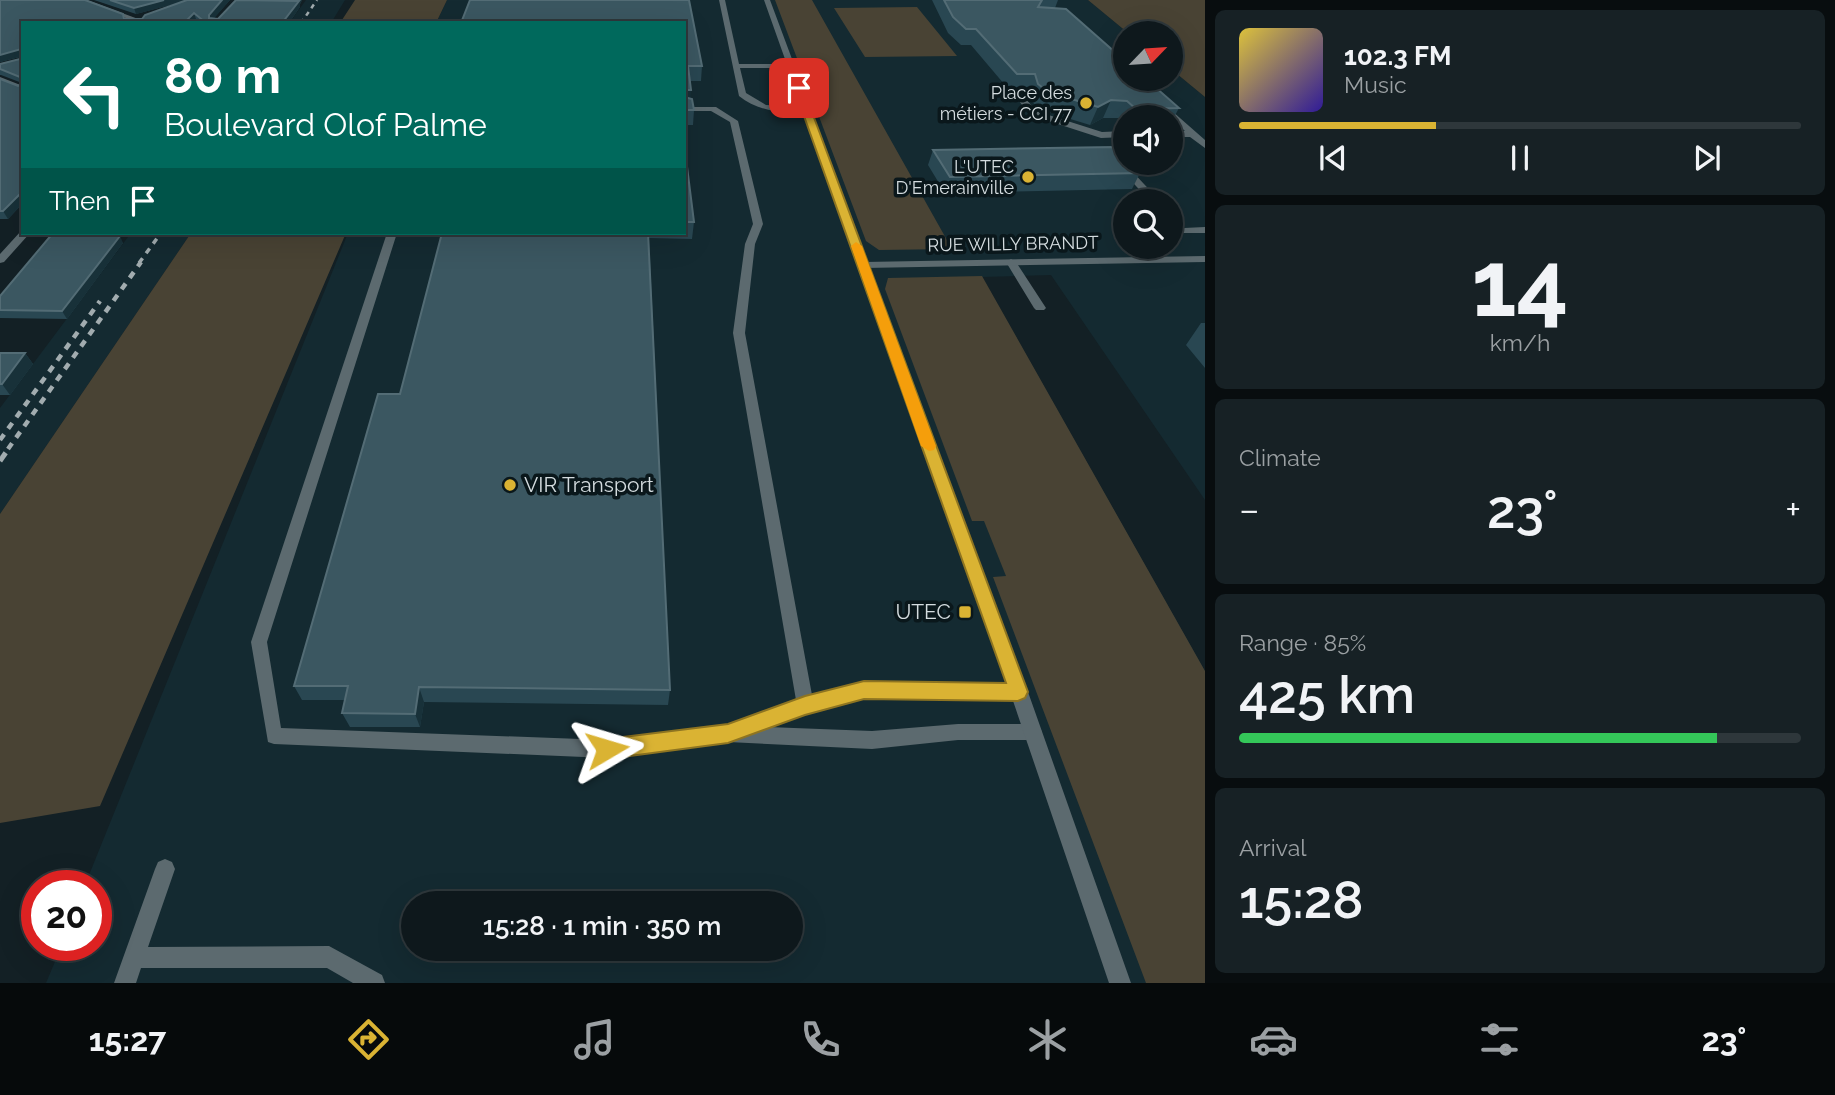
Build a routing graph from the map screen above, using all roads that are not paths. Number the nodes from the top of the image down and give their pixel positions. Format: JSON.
{"nodes":[{"id":1,"x":81,"y":0,"type":"edge"},
{"id":2,"x":722,"y":0,"type":"edge"},
{"id":3,"x":767,"y":0,"type":"edge"},
{"id":4,"x":141,"y":20,"type":"edge"},
{"id":5,"x":736,"y":66,"type":"junction"},
{"id":6,"x":791,"y":66,"type":"junction"},
{"id":7,"x":0,"y":79,"type":"edge"},
{"id":8,"x":21,"y":88,"type":"edge"},
{"id":9,"x":1019,"y":96,"type":"edge"},
{"id":10,"x":1154,"y":100,"type":"edge"},
{"id":11,"x":686,"y":109,"type":"edge"},
{"id":12,"x":807,"y":109,"type":"junction"},
{"id":13,"x":1113,"y":134,"type":"edge"},
{"id":14,"x":1183,"y":134,"type":"edge"},
{"id":15,"x":1192,"y":134,"type":"junction"},
{"id":16,"x":1205,"y":145,"type":"edge"},
{"id":17,"x":1130,"y":175,"type":"edge"},
{"id":18,"x":1143,"y":189,"type":"edge"},
{"id":19,"x":1205,"y":230,"type":"edge"},
{"id":20,"x":1183,"y":231,"type":"edge"},
{"id":21,"x":23,"y":235,"type":"edge"},
{"id":22,"x":391,"y":235,"type":"edge"},
{"id":23,"x":4,"y":251,"type":"edge"},
{"id":24,"x":1205,"y":259,"type":"edge"},
{"id":25,"x":0,"y":260,"type":"edge"},
{"id":26,"x":1010,"y":262,"type":"junction"},
{"id":27,"x":863,"y":265,"type":"junction"},
{"id":28,"x":1040,"y":308,"type":"dead end"},
{"id":29,"x":1018,"y":692,"type":"junction"},
{"id":30,"x":805,"y":705,"type":"junction"},
{"id":31,"x":1033,"y":732,"type":"junction"},
{"id":32,"x":728,"y":734,"type":"junction"},
{"id":33,"x":165,"y":869,"type":"dead end"},
{"id":34,"x":134,"y":958,"type":"junction"},
{"id":35,"x":125,"y":983,"type":"edge"},
{"id":36,"x":374,"y":983,"type":"edge"},
{"id":37,"x":1120,"y":983,"type":"edge"}],
"edges":[{"from":1,"to":4,"type":"street"},
{"from":2,"to":5,"type":"street"},
{"from":3,"to":6,"type":"street"},
{"from":5,"to":6,"type":"street"},
{"from":5,"to":12,"type":"street"},
{"from":6,"to":12,"type":"street"},
{"from":7,"to":8,"type":"street"},
{"from":9,"to":13,"type":"street"},
{"from":10,"to":15,"type":"street"},
{"from":11,"to":30,"type":"street"},
{"from":12,"to":27,"type":"street"},
{"from":14,"to":15,"type":"street"},
{"from":15,"to":16,"type":"street"},
{"from":17,"to":18,"type":"street"},
{"from":19,"to":20,"type":"street"},
{"from":21,"to":23,"type":"street"},
{"from":22,"to":32,"type":"street"},
{"from":23,"to":25,"type":"street"},
{"from":24,"to":26,"type":"street","name":"RUE WILLY BRANDT"},
{"from":26,"to":27,"type":"street","name":"RUE WILLY BRANDT"},
{"from":26,"to":28,"type":"street"},
{"from":27,"to":29,"type":"street"},
{"from":29,"to":30,"type":"street"},
{"from":29,"to":31,"type":"street"},
{"from":30,"to":32,"type":"street"},
{"from":31,"to":32,"type":"street"},
{"from":31,"to":37,"type":"street"},
{"from":33,"to":34,"type":"street"},
{"from":34,"to":35,"type":"street"},
{"from":34,"to":36,"type":"street"}]}
